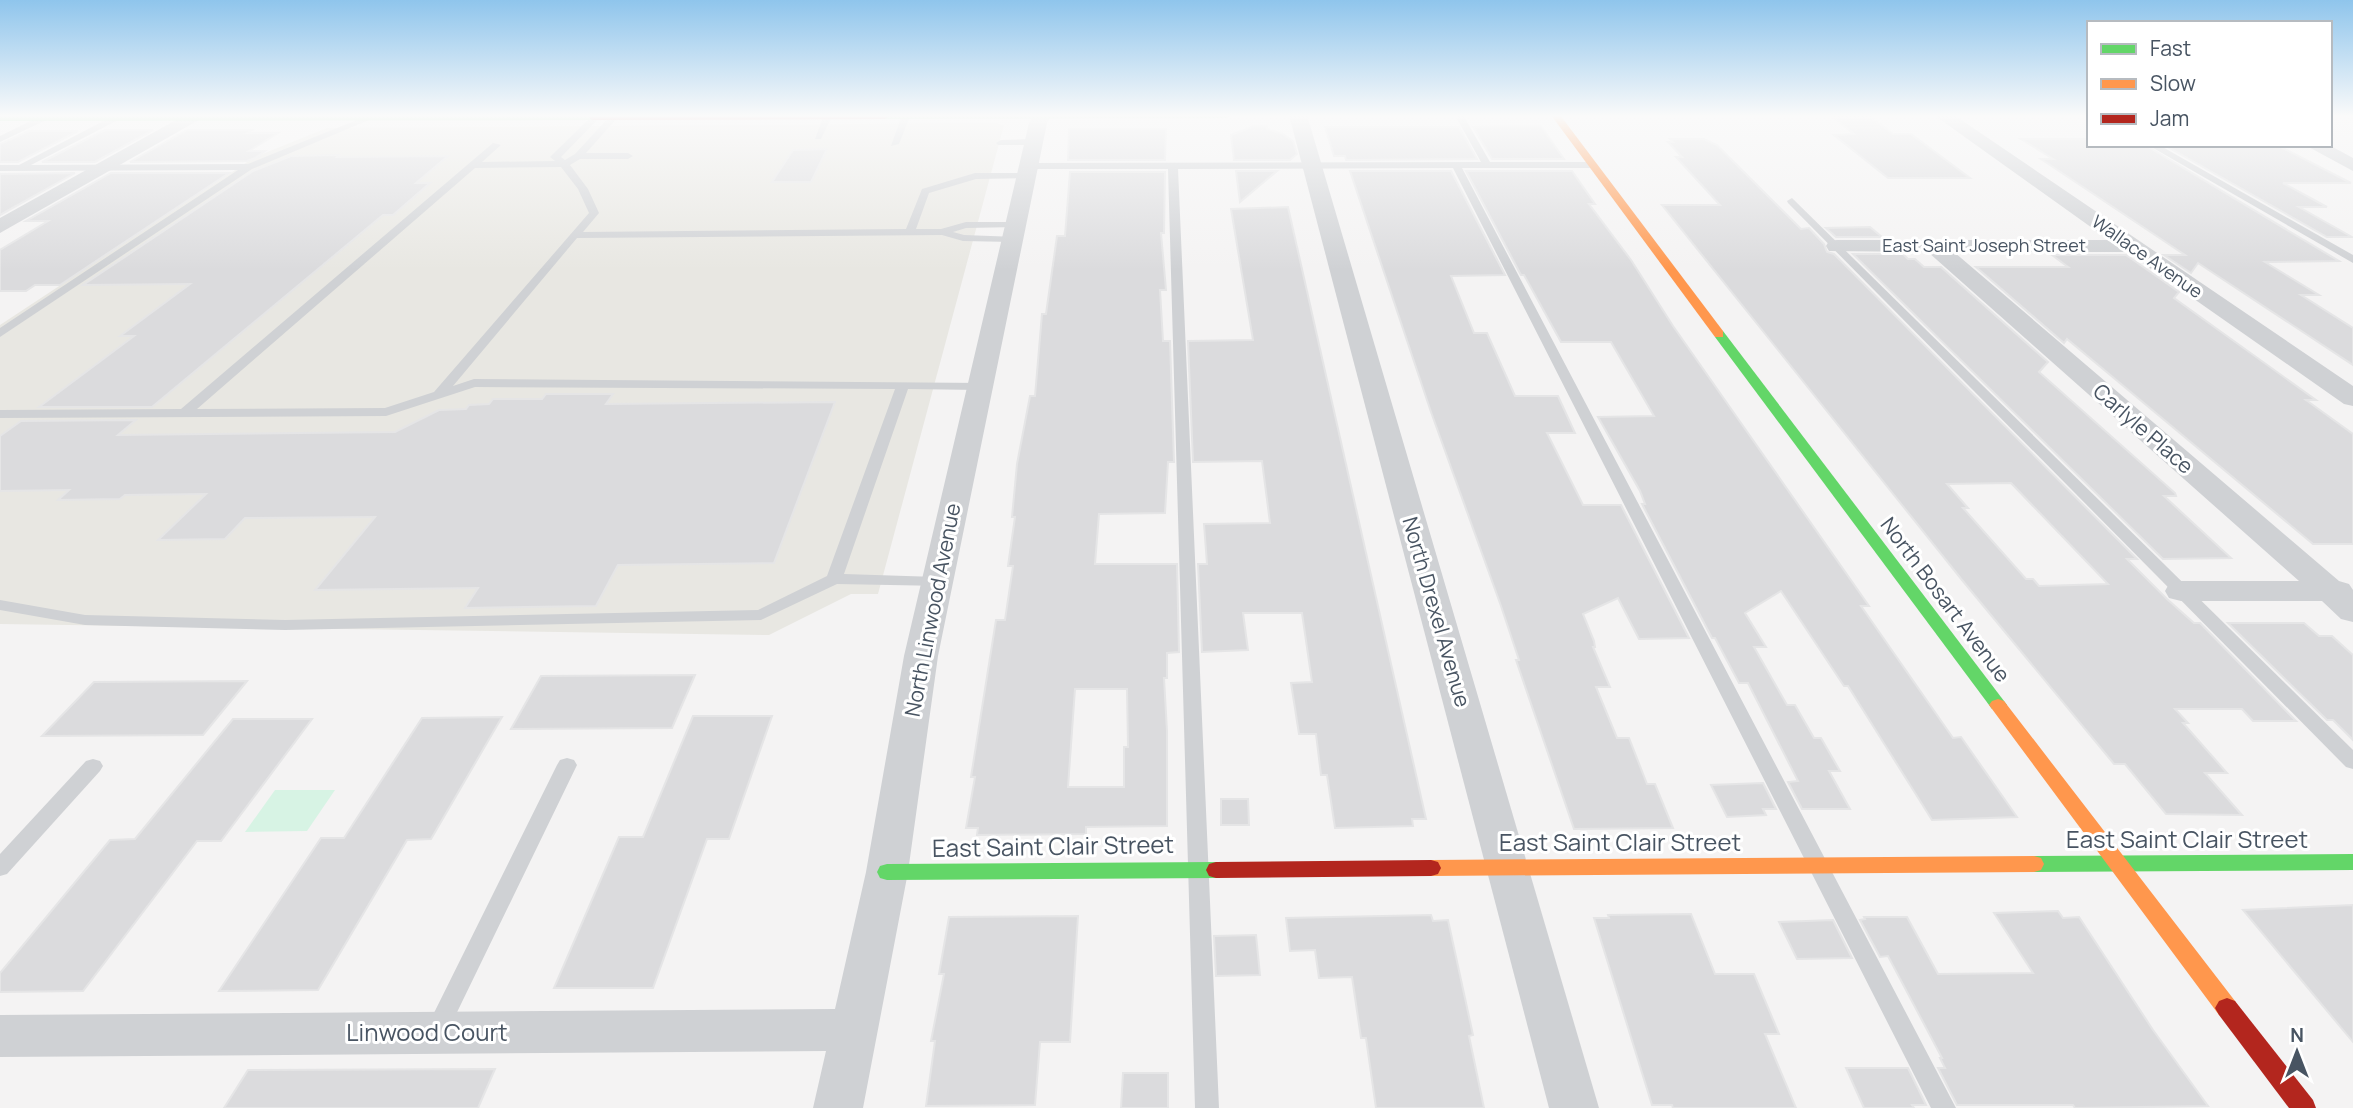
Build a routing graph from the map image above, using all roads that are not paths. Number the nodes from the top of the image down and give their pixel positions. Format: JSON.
{"nodes":[{"id":1,"x":1173,"y":166,"type":"edge"},
{"id":2,"x":1311,"y":166,"type":"edge"},
{"id":3,"x":105,"y":167,"type":"junction"},
{"id":4,"x":250,"y":167,"type":"joint"},
{"id":5,"x":471,"y":167,"type":"edge"},
{"id":6,"x":567,"y":167,"type":"edge"},
{"id":7,"x":992,"y":167,"type":"edge"},
{"id":8,"x":1029,"y":167,"type":"edge"},
{"id":9,"x":1457,"y":167,"type":"edge"},
{"id":10,"x":1593,"y":167,"type":"edge"},
{"id":11,"x":2017,"y":167,"type":"edge"},
{"id":12,"x":2190,"y":167,"type":"edge"},
{"id":13,"x":0,"y":168,"type":"edge"},
{"id":14,"x":20,"y":168,"type":"joint"},
{"id":15,"x":1792,"y":201,"type":"dead end"},
{"id":16,"x":0,"y":227,"type":"edge"},
{"id":17,"x":910,"y":232,"type":"junction"},
{"id":18,"x":1014,"y":232,"type":"junction"},
{"id":19,"x":574,"y":235,"type":"junction"},
{"id":20,"x":1837,"y":246,"type":"junction"},
{"id":21,"x":1933,"y":246,"type":"junction"},
{"id":22,"x":2132,"y":246,"type":"junction"},
{"id":23,"x":2353,"y":260,"type":"edge"},
{"id":24,"x":0,"y":333,"type":"edge"},
{"id":25,"x":903,"y":386,"type":"junction"},
{"id":26,"x":981,"y":386,"type":"junction"},
{"id":27,"x":439,"y":395,"type":"junction"},
{"id":28,"x":2353,"y":398,"type":"edge"},
{"id":29,"x":184,"y":413,"type":"junction"},
{"id":30,"x":0,"y":414,"type":"edge"},
{"id":31,"x":834,"y":579,"type":"junction"},
{"id":32,"x":937,"y":582,"type":"junction"},
{"id":33,"x":2181,"y":592,"type":"junction"},
{"id":34,"x":2345,"y":598,"type":"edge"},
{"id":35,"x":0,"y":605,"type":"edge"},
{"id":36,"x":2353,"y":762,"type":"edge"},
{"id":37,"x":567,"y":765,"type":"dead end"},
{"id":38,"x":93,"y":766,"type":"dead end"},
{"id":39,"x":2353,"y":862,"type":"edge"},
{"id":40,"x":2117,"y":864,"type":"junction"},
{"id":41,"x":1818,"y":865,"type":"junction"},
{"id":42,"x":1507,"y":866,"type":"junction"},
{"id":43,"x":0,"y":868,"type":"edge"},
{"id":44,"x":1198,"y":869,"type":"junction"},
{"id":45,"x":887,"y":872,"type":"junction"},
{"id":46,"x":855,"y":1030,"type":"junction"},
{"id":47,"x":436,"y":1032,"type":"junction"},
{"id":48,"x":0,"y":1035,"type":"edge"},
{"id":49,"x":838,"y":1108,"type":"edge"},
{"id":50,"x":1207,"y":1108,"type":"edge"},
{"id":51,"x":1574,"y":1108,"type":"edge"},
{"id":52,"x":1944,"y":1108,"type":"edge"},
{"id":53,"x":2304,"y":1108,"type":"edge"}],
"edges":[{"from":1,"to":44,"type":"lane"},
{"from":2,"to":42,"type":"street","name":"North Drexel Avenue"},
{"from":3,"to":4,"type":"lane"},
{"from":3,"to":14,"type":"lane"},
{"from":3,"to":16,"type":"street"},
{"from":4,"to":24,"type":"lane"},
{"from":5,"to":29,"type":"lane"},
{"from":6,"to":19,"type":"lane"},
{"from":7,"to":17,"type":"lane"},
{"from":8,"to":18,"type":"street","name":"North Linwood Avenue"},
{"from":9,"to":41,"type":"lane"},
{"from":10,"to":40,"type":"street","name":"North Bosart Avenue"},
{"from":11,"to":22,"type":"street","name":"Wallace Avenue"},
{"from":12,"to":23,"type":"lane"},
{"from":13,"to":14,"type":"lane"},
{"from":15,"to":20,"type":"lane"},
{"from":17,"to":18,"type":"lane"},
{"from":17,"to":19,"type":"lane"},
{"from":18,"to":26,"type":"street","name":"North Linwood Avenue"},
{"from":19,"to":27,"type":"lane"},
{"from":20,"to":21,"type":"street","name":"East Saint Joseph Street"},
{"from":20,"to":33,"type":"lane"},
{"from":21,"to":22,"type":"street","name":"East Saint Joseph Street"},
{"from":21,"to":34,"type":"street","name":"Carlyle Place"},
{"from":22,"to":28,"type":"street","name":"Wallace Avenue"},
{"from":25,"to":26,"type":"lane"},
{"from":25,"to":27,"type":"lane"},
{"from":25,"to":31,"type":"lane"},
{"from":26,"to":32,"type":"street","name":"North Linwood Avenue"},
{"from":27,"to":29,"type":"lane"},
{"from":29,"to":30,"type":"lane"},
{"from":31,"to":32,"type":"lane"},
{"from":31,"to":35,"type":"lane"},
{"from":32,"to":45,"type":"street","name":"North Linwood Avenue"},
{"from":33,"to":34,"type":"street"},
{"from":33,"to":36,"type":"lane"},
{"from":37,"to":47,"type":"lane"},
{"from":38,"to":43,"type":"lane"},
{"from":39,"to":40,"type":"street","name":"East Saint Clair Street"},
{"from":40,"to":41,"type":"street","name":"East Saint Clair Street"},
{"from":40,"to":53,"type":"street","name":"North Bosart Avenue"},
{"from":41,"to":42,"type":"street","name":"East Saint Clair Street"},
{"from":41,"to":52,"type":"lane"},
{"from":42,"to":44,"type":"street","name":"East Saint Clair Street"},
{"from":42,"to":51,"type":"street","name":"North Drexel Avenue"},
{"from":44,"to":45,"type":"street","name":"East Saint Clair Street"},
{"from":44,"to":50,"type":"lane"},
{"from":45,"to":46,"type":"street","name":"North Linwood Avenue"},
{"from":46,"to":47,"type":"street","name":"Linwood Court"},
{"from":46,"to":49,"type":"street","name":"North Linwood Avenue"},
{"from":47,"to":48,"type":"street","name":"Linwood Court"}]}
